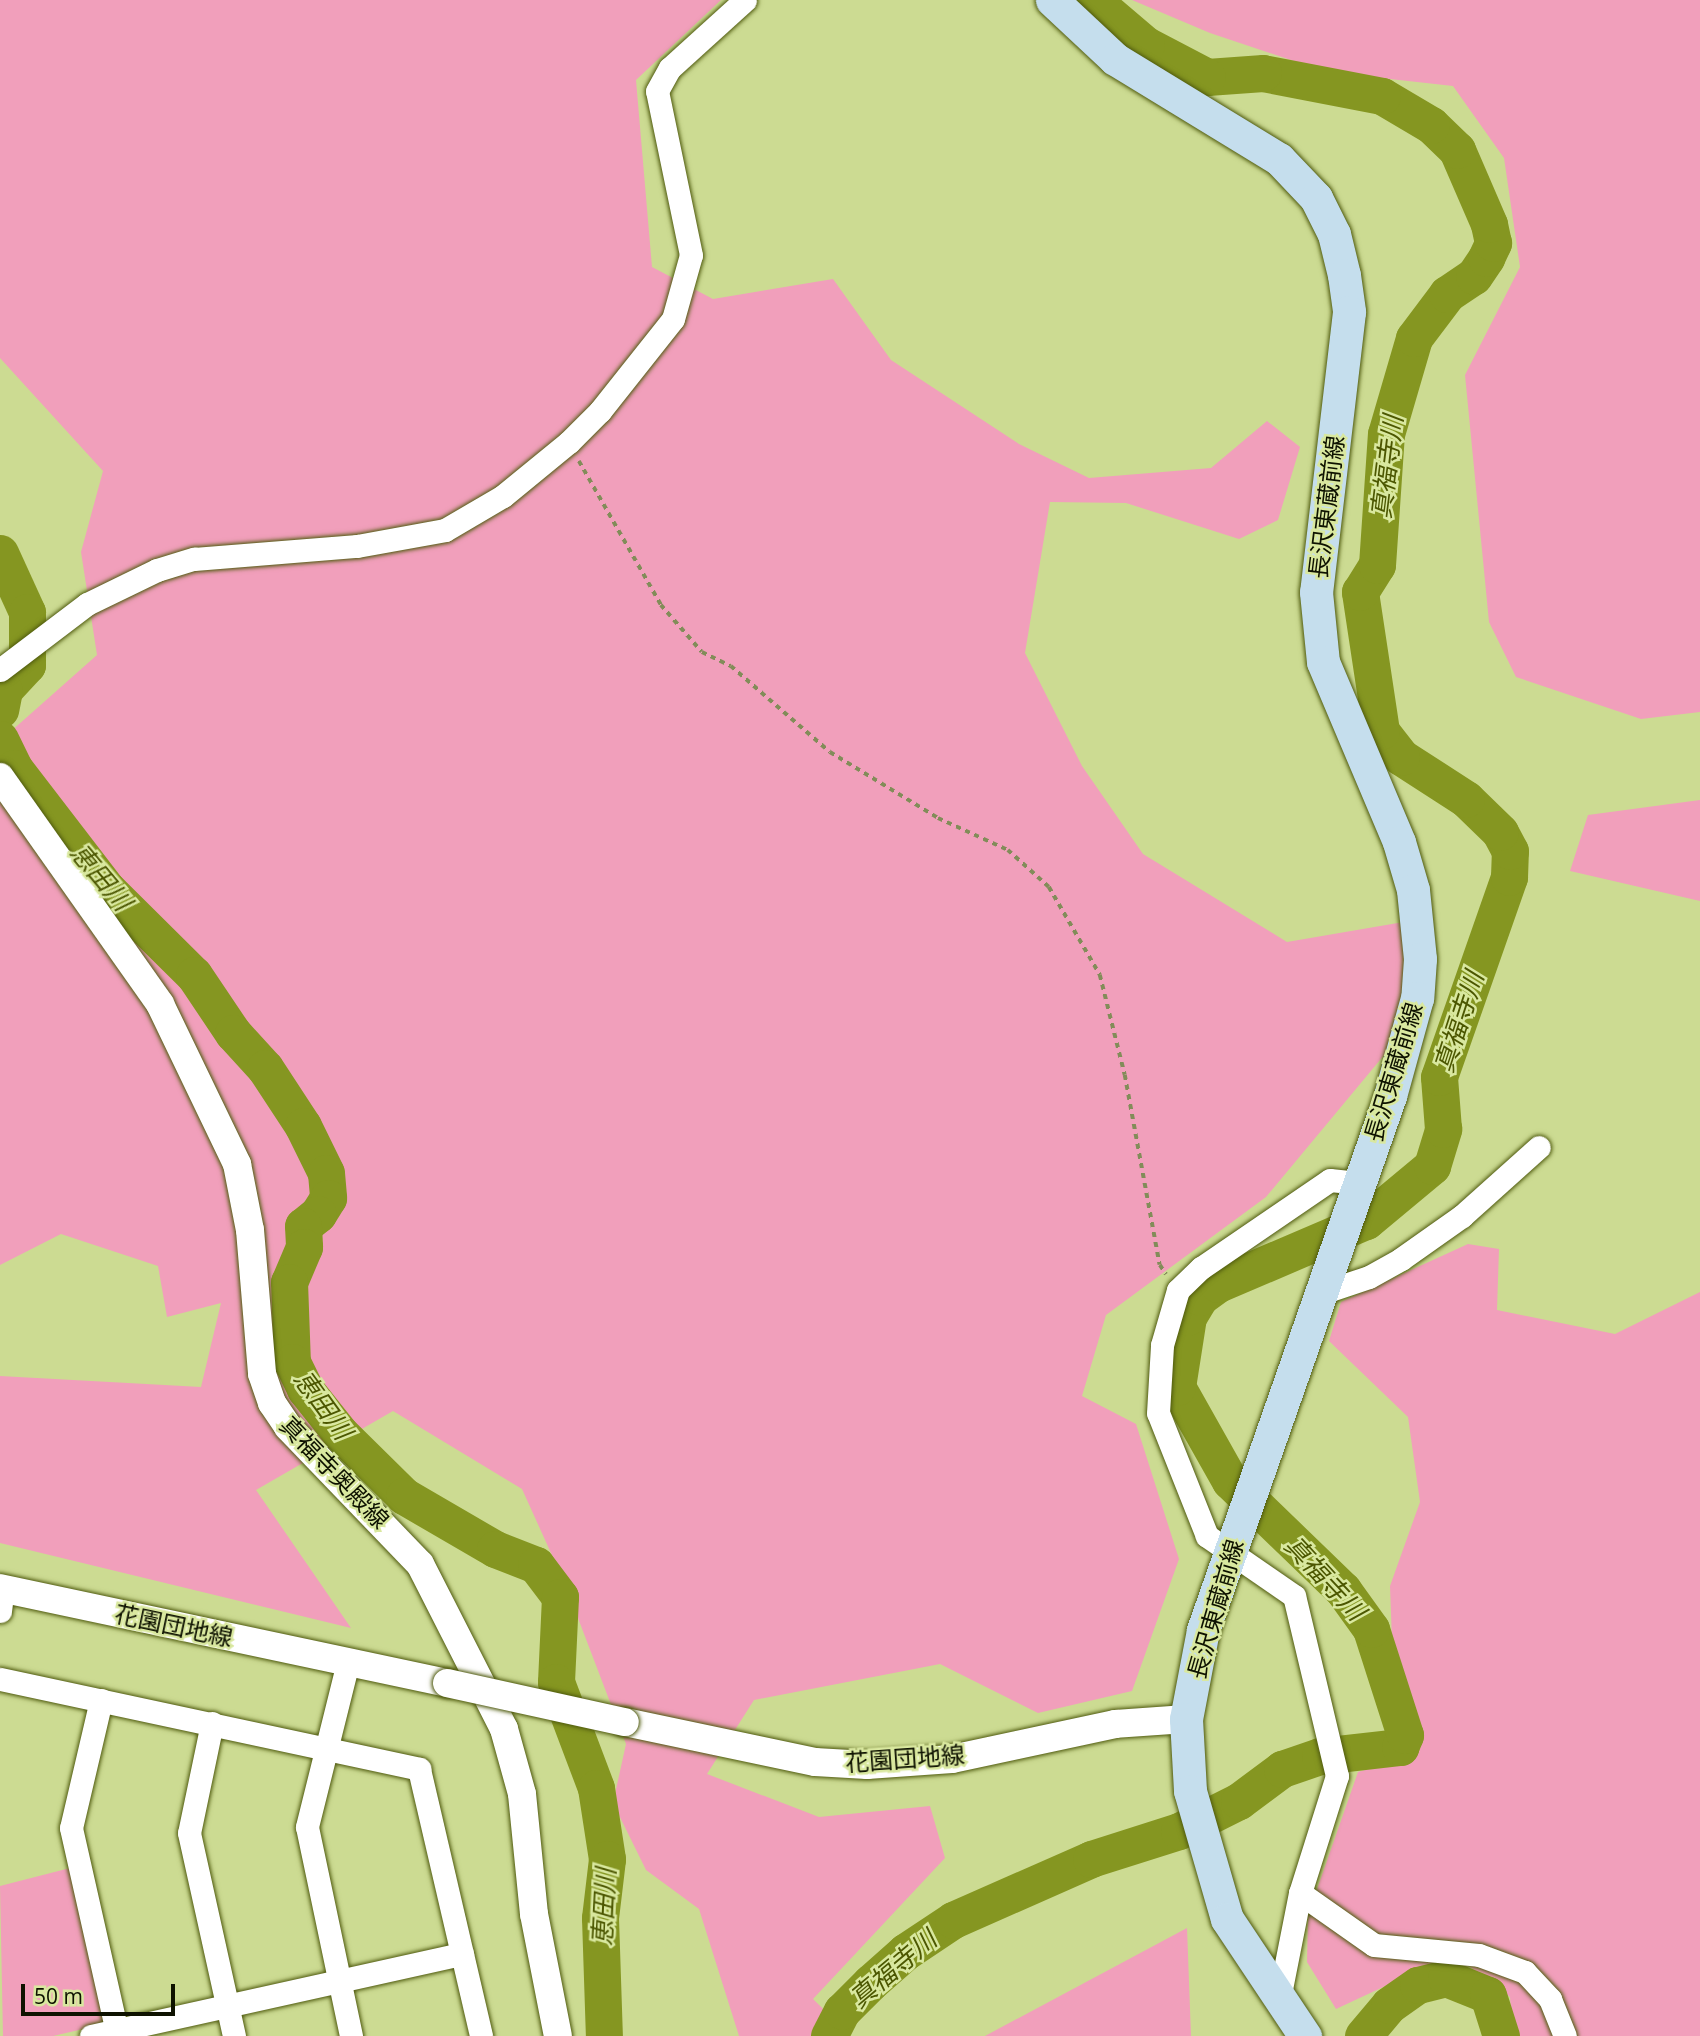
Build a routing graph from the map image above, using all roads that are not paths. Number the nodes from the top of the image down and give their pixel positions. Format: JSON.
{"nodes":[{"id":1,"x":745,"y":0,"type":"edge"},
{"id":2,"x":1052,"y":0,"type":"edge"},
{"id":3,"x":0,"y":670,"type":"edge"},
{"id":4,"x":0,"y":777,"type":"edge"},
{"id":5,"x":1539,"y":1147,"type":"dead end"},
{"id":6,"x":1355,"y":1192,"type":"junction"},
{"id":7,"x":1326,"y":1283,"type":"junction"},
{"id":8,"x":1233,"y":1542,"type":"junction"},
{"id":9,"x":1,"y":1596,"type":"edge"},
{"id":10,"x":348,"y":1662,"type":"junction"},
{"id":11,"x":0,"y":1679,"type":"edge"},
{"id":12,"x":101,"y":1700,"type":"junction"},
{"id":13,"x":1186,"y":1719,"type":"junction"},
{"id":14,"x":212,"y":1723,"type":"junction"},
{"id":15,"x":329,"y":1748,"type":"junction"},
{"id":16,"x":1300,"y":1893,"type":"junction"},
{"id":17,"x":462,"y":1955,"type":"junction"},
{"id":18,"x":340,"y":1981,"type":"junction"},
{"id":19,"x":1279,"y":1999,"type":"junction"},
{"id":20,"x":227,"y":2006,"type":"junction"},
{"id":21,"x":117,"y":2033,"type":"edge"},
{"id":22,"x":91,"y":2036,"type":"edge"},
{"id":23,"x":234,"y":2036,"type":"edge"},
{"id":24,"x":351,"y":2036,"type":"edge"},
{"id":25,"x":481,"y":2036,"type":"edge"},
{"id":26,"x":558,"y":2036,"type":"edge"},
{"id":27,"x":1305,"y":2036,"type":"edge"},
{"id":28,"x":1565,"y":2036,"type":"edge"}],
"edges":[{"from":1,"to":3,"type":"street"},
{"from":2,"to":6,"type":"main road","name":"長沢東蔵前線"},
{"from":4,"to":26,"type":"street","name":"真福寺奥殿線"},
{"from":5,"to":7,"type":"street"},
{"from":6,"to":7,"type":"main road","name":"長沢東蔵前線"},
{"from":6,"to":8,"type":"street"},
{"from":7,"to":8,"type":"main road","name":"長沢東蔵前線"},
{"from":8,"to":13,"type":"main road","name":"長沢東蔵前線"},
{"from":8,"to":16,"type":"street"},
{"from":9,"to":10,"type":"street","name":"花園団地線"},
{"from":10,"to":13,"type":"street","name":"花園団地線","bridge":true},
{"from":10,"to":15,"type":"street"},
{"from":11,"to":12,"type":"street"},
{"from":12,"to":14,"type":"street"},
{"from":12,"to":21,"type":"street"},
{"from":13,"to":19,"type":"main road","name":"長沢東蔵前線"},
{"from":14,"to":15,"type":"street"},
{"from":14,"to":20,"type":"street"},
{"from":15,"to":17,"type":"street"},
{"from":15,"to":18,"type":"street"},
{"from":16,"to":19,"type":"street"},
{"from":16,"to":28,"type":"street"},
{"from":17,"to":18,"type":"street"},
{"from":17,"to":25,"type":"street"},
{"from":18,"to":20,"type":"street"},
{"from":18,"to":24,"type":"street"},
{"from":19,"to":27,"type":"main road","name":"長沢東蔵前線"},
{"from":20,"to":21,"type":"street"},
{"from":20,"to":23,"type":"street"},
{"from":21,"to":22,"type":"street"}]}
